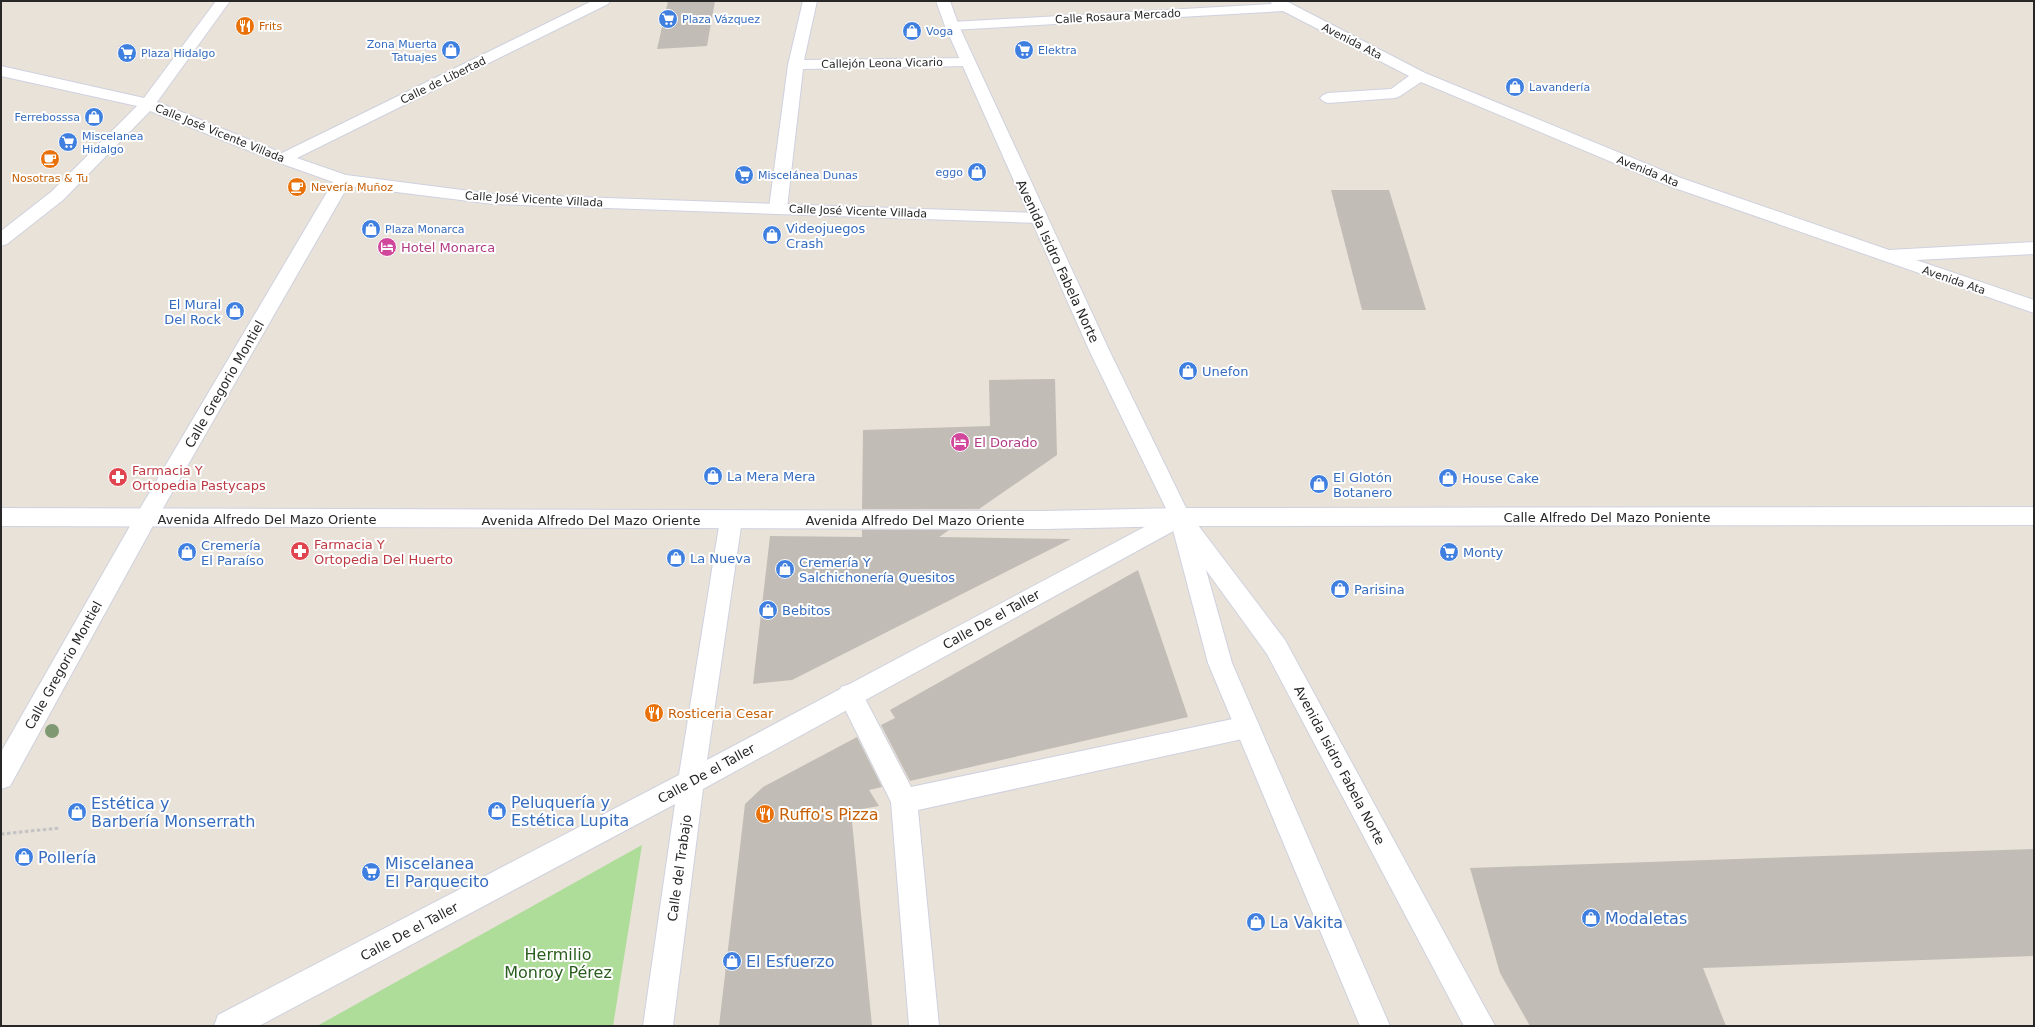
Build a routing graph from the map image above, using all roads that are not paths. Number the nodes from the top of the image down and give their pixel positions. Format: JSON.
{"nodes":[{"id":1,"x":223,"y":1,"type":"edge"},
{"id":2,"x":603,"y":1,"type":"edge"},
{"id":3,"x":810,"y":1,"type":"edge"},
{"id":4,"x":943,"y":1,"type":"edge"},
{"id":5,"x":1281,"y":4,"type":"edge"},
{"id":6,"x":952,"y":26,"type":"junction"},
{"id":7,"x":968,"y":62,"type":"junction"},
{"id":8,"x":796,"y":65,"type":"junction"},
{"id":9,"x":1,"y":70,"type":"edge"},
{"id":10,"x":1420,"y":76,"type":"junction"},
{"id":11,"x":1328,"y":98,"type":"dead end"},
{"id":12,"x":148,"y":104,"type":"junction"},
{"id":13,"x":283,"y":159,"type":"junction"},
{"id":14,"x":344,"y":180,"type":"junction"},
{"id":15,"x":778,"y":208,"type":"junction"},
{"id":16,"x":1038,"y":218,"type":"junction"},
{"id":17,"x":1,"y":240,"type":"edge"},
{"id":18,"x":2034,"y":248,"type":"edge"},
{"id":19,"x":1882,"y":256,"type":"junction"},
{"id":20,"x":2034,"y":307,"type":"edge"},
{"id":21,"x":2034,"y":516,"type":"edge"},
{"id":22,"x":1,"y":517,"type":"edge"},
{"id":23,"x":1180,"y":517,"type":"junction"},
{"id":24,"x":146,"y":518,"type":"junction"},
{"id":25,"x":731,"y":520,"type":"junction"},
{"id":26,"x":850,"y":695,"type":"junction"},
{"id":27,"x":1247,"y":727,"type":"junction"},
{"id":28,"x":1,"y":777,"type":"edge"},
{"id":29,"x":691,"y":782,"type":"junction"},
{"id":30,"x":904,"y":800,"type":"junction"},
{"id":31,"x":229,"y":1026,"type":"edge"},
{"id":32,"x":658,"y":1026,"type":"edge"},
{"id":33,"x":924,"y":1026,"type":"edge"},
{"id":34,"x":1375,"y":1026,"type":"edge"},
{"id":35,"x":1480,"y":1026,"type":"edge"}],
"edges":[{"from":1,"to":12,"type":"street"},
{"from":2,"to":13,"type":"street","name":"Calle de Libertad"},
{"from":3,"to":8,"type":"street"},
{"from":4,"to":6,"type":"street","name":"Avenida Isidro Fabela Norte"},
{"from":5,"to":6,"type":"street","name":"Calle Rosaura Mercado"},
{"from":5,"to":10,"type":"street","name":"Avenida Ata"},
{"from":6,"to":7,"type":"street","name":"Avenida Isidro Fabela Norte"},
{"from":7,"to":8,"type":"street","name":"Callejón Leona Vicario"},
{"from":7,"to":16,"type":"street","name":"Avenida Isidro Fabela Norte"},
{"from":8,"to":15,"type":"street"},
{"from":9,"to":12,"type":"street","name":"Calle José Vicente Villada"},
{"from":10,"to":11,"type":"street"},
{"from":10,"to":19,"type":"street","name":"Avenida Ata"},
{"from":12,"to":13,"type":"street","name":"Calle José Vicente Villada"},
{"from":12,"to":17,"type":"street"},
{"from":13,"to":14,"type":"street","name":"Calle José Vicente Villada"},
{"from":14,"to":15,"type":"street","name":"Calle José Vicente Villada"},
{"from":14,"to":24,"type":"street","name":"Calle Gregorio Montiel"},
{"from":15,"to":16,"type":"street","name":"Calle José Vicente Villada"},
{"from":16,"to":23,"type":"street","name":"Avenida Isidro Fabela Norte"},
{"from":18,"to":19,"type":"street"},
{"from":19,"to":20,"type":"street","name":"Avenida Ata"},
{"from":21,"to":23,"type":"street","name":"Calle Alfredo Del Mazo Poniente"},
{"from":22,"to":24,"type":"street","name":"Avenida Alfredo Del Mazo Oriente"},
{"from":23,"to":25,"type":"street","name":"Avenida Alfredo Del Mazo Oriente"},
{"from":23,"to":26,"type":"street","name":"Calle De el Taller"},
{"from":23,"to":27,"type":"street","name":"Avenida Isidro Fabela Norte"},
{"from":23,"to":35,"type":"street","name":"Avenida Isidro Fabela Norte"},
{"from":24,"to":25,"type":"street","name":"Avenida Alfredo Del Mazo Oriente"},
{"from":24,"to":28,"type":"street","name":"Calle Gregorio Montiel"},
{"from":25,"to":29,"type":"street","name":"Calle del Trabajo"},
{"from":26,"to":29,"type":"street","name":"Calle De el Taller"},
{"from":26,"to":30,"type":"street"},
{"from":27,"to":30,"type":"street"},
{"from":27,"to":34,"type":"street","name":"Avenida Isidro Fabela Norte"},
{"from":29,"to":31,"type":"street","name":"Calle De el Taller"},
{"from":29,"to":32,"type":"street","name":"Calle del Trabajo"},
{"from":30,"to":33,"type":"street"}]}
